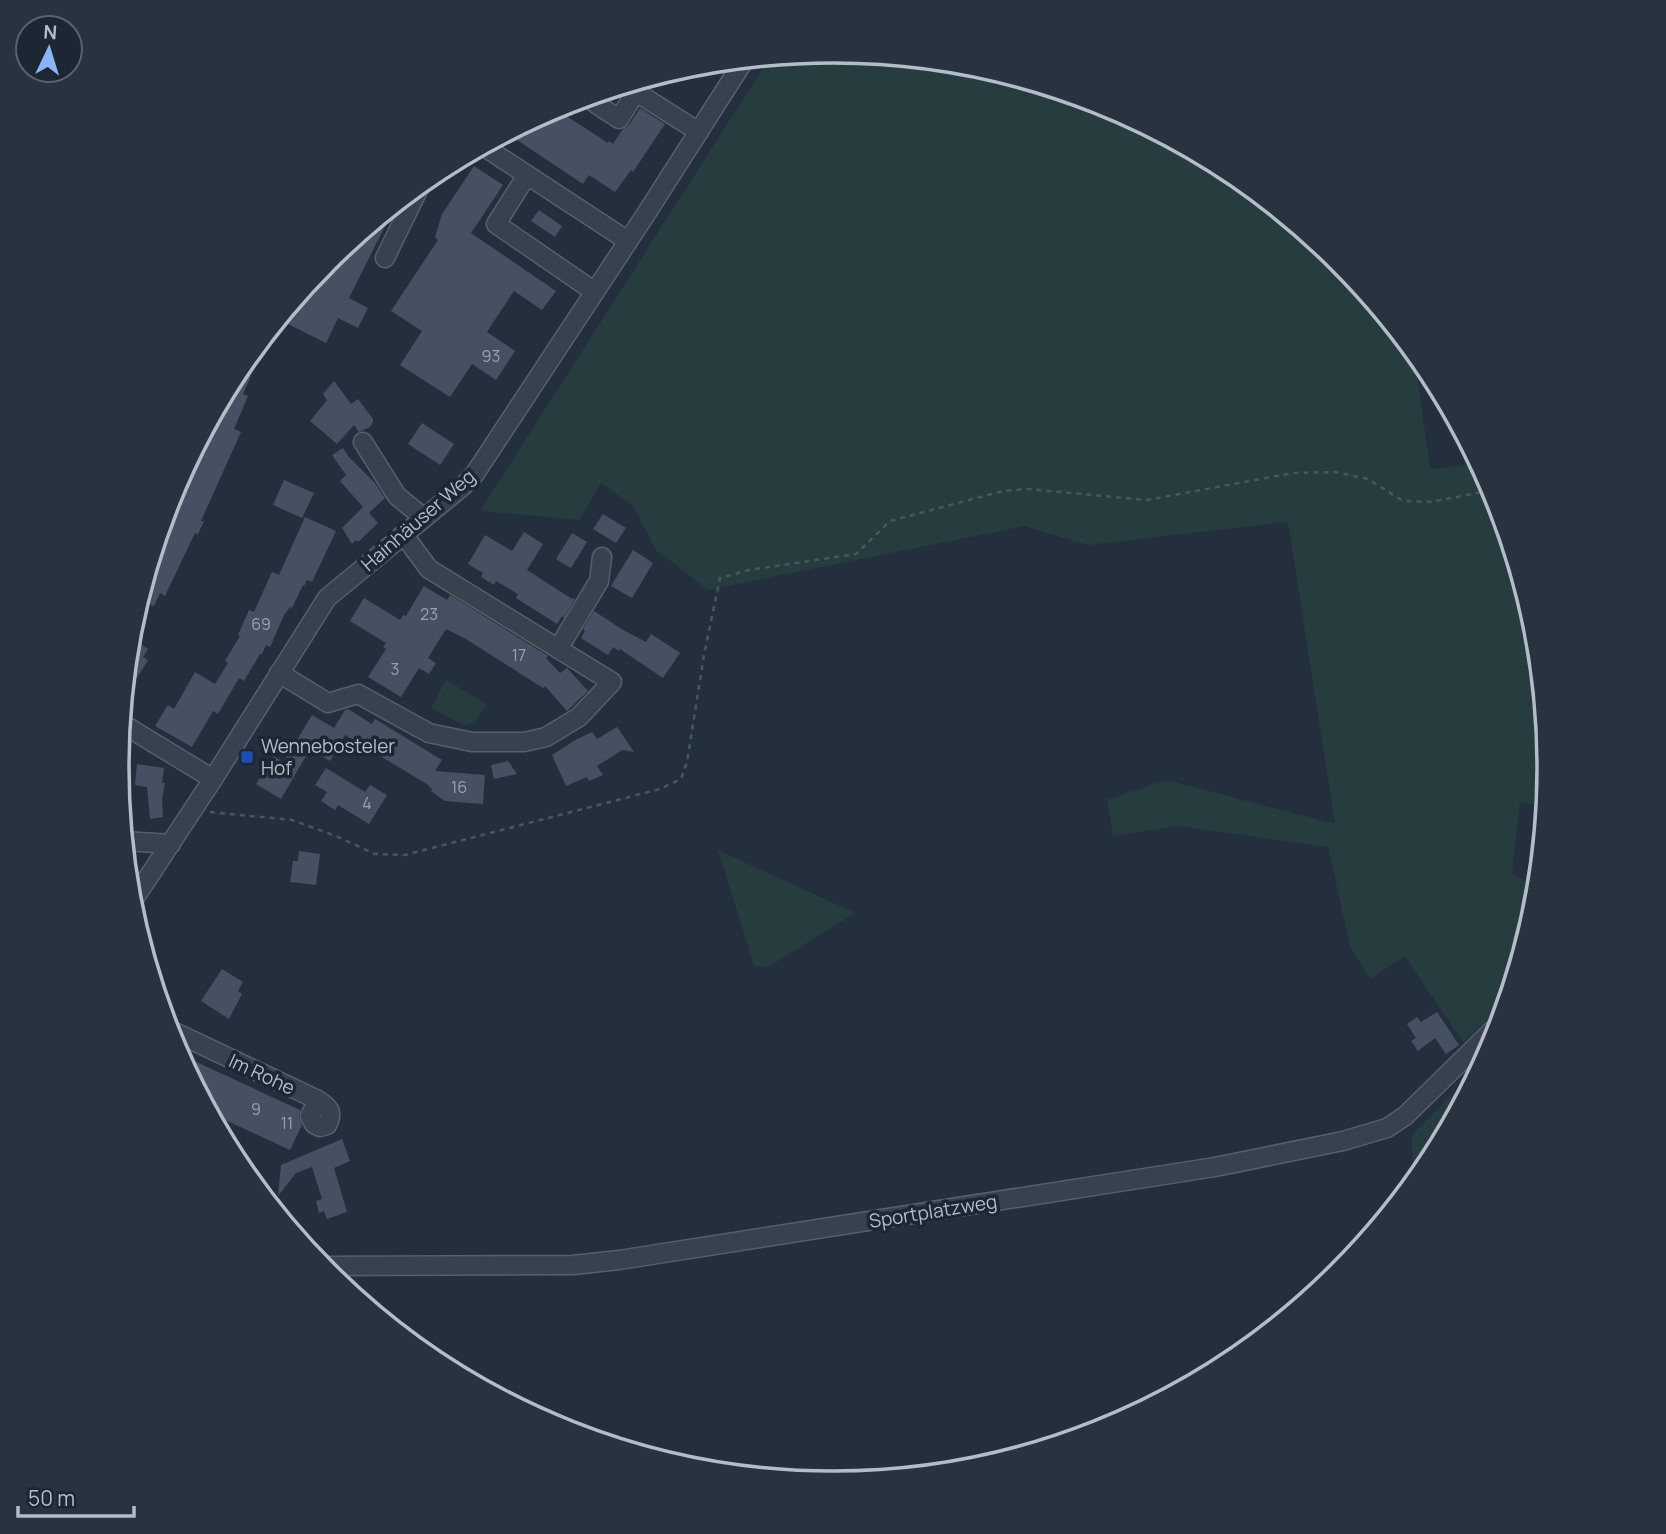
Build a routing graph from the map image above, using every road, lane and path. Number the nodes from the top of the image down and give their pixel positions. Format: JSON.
{"nodes":[{"id":1,"x":739,"y":69,"type":"edge"},
{"id":2,"x":596,"y":104,"type":"dead end"},
{"id":3,"x":699,"y":132,"type":"junction"},
{"id":4,"x":492,"y":152,"type":"edge"},
{"id":5,"x":527,"y":175,"type":"junction"},
{"id":6,"x":412,"y":203,"type":"edge"},
{"id":7,"x":628,"y":241,"type":"junction"},
{"id":8,"x":385,"y":258,"type":"dead end"},
{"id":9,"x":595,"y":292,"type":"junction"},
{"id":10,"x":363,"y":442,"type":"dead end"},
{"id":11,"x":1480,"y":492,"type":"edge"},
{"id":12,"x":424,"y":517,"type":"junction"},
{"id":13,"x":403,"y":534,"type":"junction"},
{"id":14,"x":602,"y":556,"type":"dead end"},
{"id":15,"x":558,"y":649,"type":"junction"},
{"id":16,"x":279,"y":673,"type":"junction"},
{"id":17,"x":131,"y":729,"type":"edge"},
{"id":18,"x":213,"y":779,"type":"junction"},
{"id":19,"x":193,"y":810,"type":"junction"},
{"id":20,"x":134,"y":842,"type":"edge"},
{"id":21,"x":171,"y":845,"type":"junction"},
{"id":22,"x":140,"y":890,"type":"edge"},
{"id":23,"x":183,"y":1036,"type":"edge"},
{"id":24,"x":1480,"y":1043,"type":"edge"},
{"id":25,"x":318,"y":1100,"type":"dead end"},
{"id":26,"x":336,"y":1266,"type":"edge"}],
"edges":[{"from":1,"to":3,"type":"street","name":"Hainhäuser Weg"},
{"from":2,"to":3,"type":"street"},
{"from":3,"to":7,"type":"street","name":"Hainhäuser Weg"},
{"from":4,"to":5,"type":"street"},
{"from":5,"to":7,"type":"street"},
{"from":5,"to":9,"type":"street"},
{"from":6,"to":8,"type":"street"},
{"from":7,"to":9,"type":"street","name":"Hainhäuser Weg"},
{"from":9,"to":12,"type":"street","name":"Hainhäuser Weg"},
{"from":10,"to":12,"type":"street"},
{"from":11,"to":19,"type":"path"},
{"from":12,"to":13,"type":"street","name":"Hainhäuser Weg"},
{"from":13,"to":15,"type":"street"},
{"from":13,"to":16,"type":"street","name":"Hainhäuser Weg"},
{"from":14,"to":15,"type":"street"},
{"from":15,"to":16,"type":"street"},
{"from":16,"to":18,"type":"street","name":"Hainhäuser Weg"},
{"from":17,"to":18,"type":"street"},
{"from":18,"to":19,"type":"street","name":"Hainhäuser Weg"},
{"from":19,"to":21,"type":"street","name":"Hainhäuser Weg"},
{"from":20,"to":21,"type":"street"},
{"from":21,"to":22,"type":"street","name":"Hainhäuser Weg"},
{"from":23,"to":25,"type":"street","name":"Im Rohe"},
{"from":24,"to":26,"type":"street","name":"Sportplatzweg"}]}
